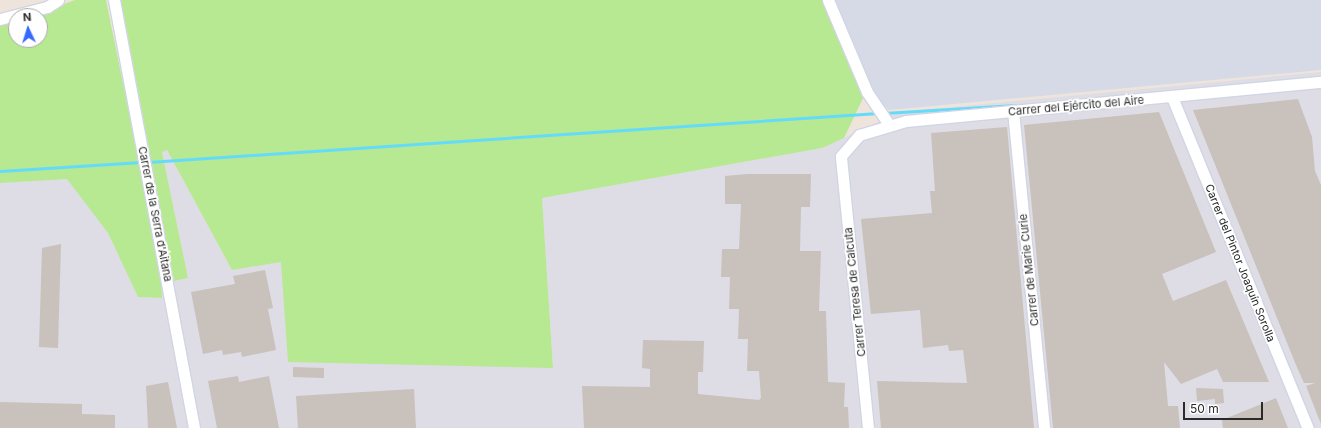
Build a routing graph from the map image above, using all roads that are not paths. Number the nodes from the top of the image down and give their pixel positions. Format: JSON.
{"nodes":[{"id":1,"x":58,"y":0,"type":"edge"},
{"id":2,"x":114,"y":0,"type":"edge"},
{"id":3,"x":828,"y":0,"type":"edge"},
{"id":4,"x":0,"y":19,"type":"edge"},
{"id":5,"x":1321,"y":82,"type":"edge"},
{"id":6,"x":1172,"y":97,"type":"junction"},
{"id":7,"x":1014,"y":111,"type":"junction"},
{"id":8,"x":889,"y":126,"type":"junction"},
{"id":9,"x":841,"y":156,"type":"joint"},
{"id":10,"x":194,"y":428,"type":"edge"},
{"id":11,"x":868,"y":428,"type":"edge"},
{"id":12,"x":1044,"y":428,"type":"edge"},
{"id":13,"x":1308,"y":428,"type":"edge"}],
"edges":[{"from":1,"to":4,"type":"street"},
{"from":2,"to":10,"type":"street","name":"Carrer de la Serra d'Aitana"},
{"from":3,"to":8,"type":"street"},
{"from":5,"to":6,"type":"street","name":"Carrer del Ejército del Aire"},
{"from":6,"to":7,"type":"street","name":"Carrer del Ejército del Aire"},
{"from":6,"to":13,"type":"street","name":"Carrer del Pintor Joaquín Sorolla"},
{"from":7,"to":8,"type":"street","name":"Carrer del Ejército del Aire"},
{"from":7,"to":12,"type":"street","name":"Carrer de Marie Curie"},
{"from":8,"to":9,"type":"street","name":"Carrer del Ejército del Aire"},
{"from":9,"to":11,"type":"street","name":"Carrer Teresa de Calcuta"}]}
